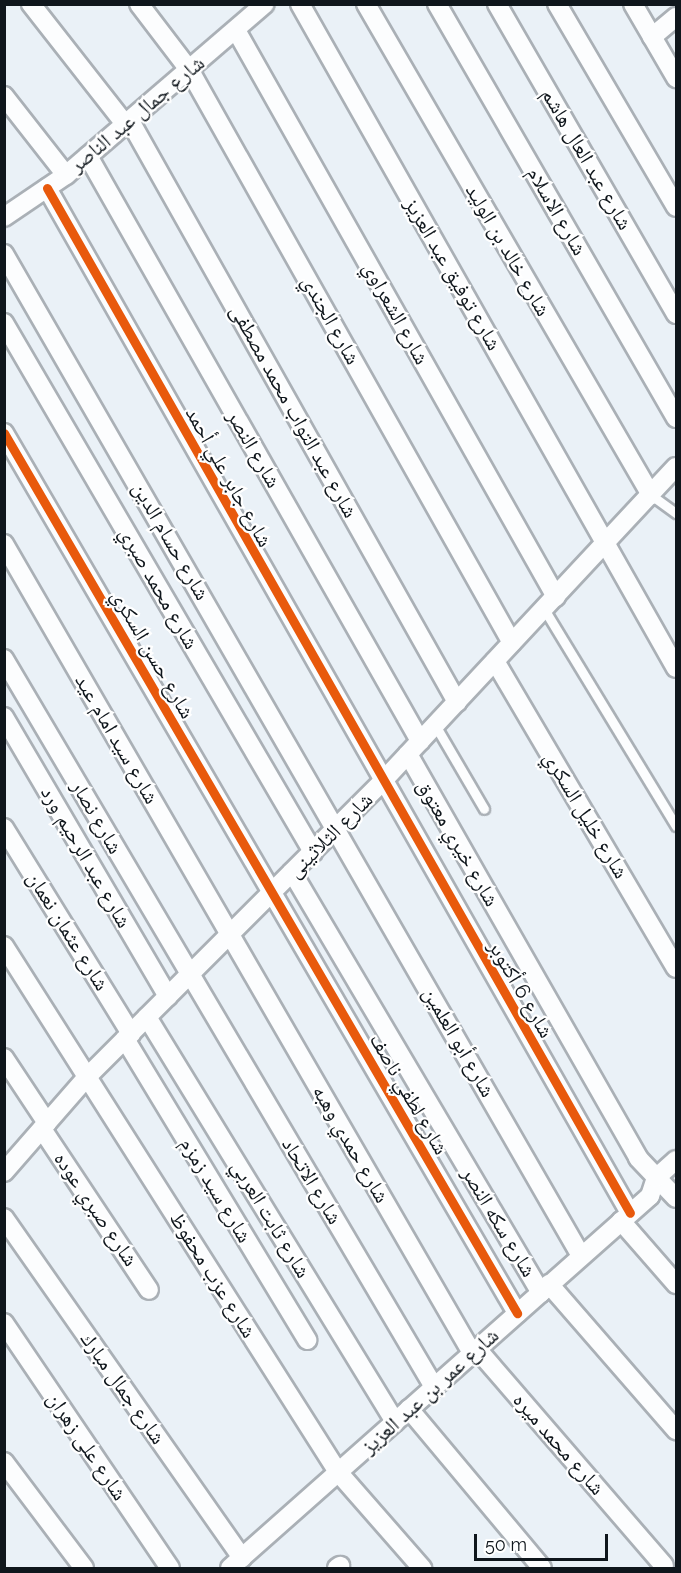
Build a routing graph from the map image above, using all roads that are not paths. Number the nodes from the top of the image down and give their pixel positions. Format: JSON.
{"nodes":[{"id":1,"x":31,"y":4,"type":"edge"},
{"id":2,"x":139,"y":4,"type":"edge"},
{"id":3,"x":265,"y":4,"type":"edge"},
{"id":4,"x":300,"y":4,"type":"edge"},
{"id":5,"x":366,"y":4,"type":"edge"},
{"id":6,"x":437,"y":4,"type":"edge"},
{"id":7,"x":497,"y":4,"type":"edge"},
{"id":8,"x":557,"y":4,"type":"edge"},
{"id":9,"x":633,"y":4,"type":"edge"},
{"id":10,"x":676,"y":17,"type":"edge"},
{"id":11,"x":236,"y":30,"type":"junction"},
{"id":12,"x":652,"y":37,"type":"junction"},
{"id":13,"x":190,"y":70,"type":"junction"},
{"id":14,"x":676,"y":78,"type":"edge"},
{"id":15,"x":4,"y":96,"type":"edge"},
{"id":16,"x":128,"y":123,"type":"junction"},
{"id":17,"x":88,"y":156,"type":"junction"},
{"id":18,"x":66,"y":175,"type":"junction"},
{"id":19,"x":47,"y":188,"type":"junction"},
{"id":20,"x":676,"y":207,"type":"edge"},
{"id":21,"x":6,"y":214,"type":"edge"},
{"id":22,"x":4,"y":254,"type":"edge"},
{"id":23,"x":676,"y":314,"type":"edge"},
{"id":24,"x":4,"y":323,"type":"edge"},
{"id":25,"x":676,"y":418,"type":"edge"},
{"id":26,"x":4,"y":433,"type":"edge"},
{"id":27,"x":676,"y":467,"type":"edge"},
{"id":28,"x":651,"y":495,"type":"junction"},
{"id":29,"x":676,"y":513,"type":"edge"},
{"id":30,"x":606,"y":543,"type":"junction"},
{"id":31,"x":4,"y":544,"type":"edge"},
{"id":32,"x":550,"y":603,"type":"junction"},
{"id":33,"x":512,"y":643,"type":"junction"},
{"id":34,"x":4,"y":659,"type":"edge"},
{"id":35,"x":495,"y":661,"type":"junction"},
{"id":36,"x":676,"y":668,"type":"edge"},
{"id":37,"x":457,"y":702,"type":"junction"},
{"id":38,"x":4,"y":717,"type":"edge"},
{"id":39,"x":435,"y":725,"type":"junction"},
{"id":40,"x":414,"y":748,"type":"junction"},
{"id":41,"x":381,"y":783,"type":"junction"},
{"id":42,"x":484,"y":809,"type":"dead end"},
{"id":43,"x":676,"y":826,"type":"edge"},
{"id":44,"x":4,"y":828,"type":"edge"},
{"id":45,"x":337,"y":828,"type":"junction"},
{"id":46,"x":313,"y":852,"type":"junction"},
{"id":47,"x":292,"y":872,"type":"junction"},
{"id":48,"x":271,"y":893,"type":"junction"},
{"id":49,"x":230,"y":934,"type":"junction"},
{"id":50,"x":4,"y":946,"type":"edge"},
{"id":51,"x":676,"y":968,"type":"edge"},
{"id":52,"x":190,"y":975,"type":"junction"},
{"id":53,"x":168,"y":996,"type":"junction"},
{"id":54,"x":147,"y":1017,"type":"junction"},
{"id":55,"x":128,"y":1036,"type":"junction"},
{"id":56,"x":4,"y":1058,"type":"edge"},
{"id":57,"x":87,"y":1077,"type":"junction"},
{"id":58,"x":45,"y":1126,"type":"junction"},
{"id":59,"x":676,"y":1160,"type":"edge"},
{"id":60,"x":4,"y":1173,"type":"edge"},
{"id":61,"x":656,"y":1178,"type":"junction"},
{"id":62,"x":676,"y":1198,"type":"edge"},
{"id":63,"x":625,"y":1217,"type":"junction"},
{"id":64,"x":4,"y":1218,"type":"edge"},
{"id":65,"x":581,"y":1256,"type":"junction"},
{"id":66,"x":676,"y":1284,"type":"edge"},
{"id":67,"x":545,"y":1288,"type":"junction"},
{"id":68,"x":149,"y":1290,"type":"dead end"},
{"id":69,"x":517,"y":1313,"type":"junction"},
{"id":70,"x":4,"y":1323,"type":"edge"},
{"id":71,"x":307,"y":1340,"type":"dead end"},
{"id":72,"x":475,"y":1351,"type":"junction"},
{"id":73,"x":434,"y":1387,"type":"junction"},
{"id":74,"x":409,"y":1409,"type":"junction"},
{"id":75,"x":395,"y":1422,"type":"junction"},
{"id":76,"x":676,"y":1430,"type":"edge"},
{"id":77,"x":4,"y":1462,"type":"edge"},
{"id":78,"x":338,"y":1472,"type":"junction"},
{"id":79,"x":236,"y":1563,"type":"edge"},
{"id":80,"x":668,"y":1563,"type":"edge"},
{"id":81,"x":84,"y":1569,"type":"edge"},
{"id":82,"x":170,"y":1569,"type":"edge"},
{"id":83,"x":422,"y":1569,"type":"edge"},
{"id":84,"x":542,"y":1569,"type":"edge"}],
"edges":[{"from":1,"to":16,"type":"street","name":"شارع عبد التواب محمد مصطفى"},
{"from":2,"to":13,"type":"street","name":"شارع الجندي"},
{"from":3,"to":11,"type":"street","name":"شارع جمال عبد الناصر"},
{"from":4,"to":30,"type":"street","name":"شارع توفيق عبد العزيز"},
{"from":5,"to":28,"type":"street","name":"شارع خالد بن الوليد"},
{"from":6,"to":25,"type":"street","name":"شارع الاسلام"},
{"from":7,"to":23,"type":"street","name":"شارع عبد العال هاشم"},
{"from":8,"to":20,"type":"street"},
{"from":9,"to":12,"type":"street"},
{"from":10,"to":12,"type":"street"},
{"from":11,"to":13,"type":"street","name":"شارع جمال عبد الناصر"},
{"from":11,"to":32,"type":"street","name":"شارع الشعراوي"},
{"from":12,"to":14,"type":"street"},
{"from":13,"to":16,"type":"street","name":"شارع جمال عبد الناصر"},
{"from":13,"to":33,"type":"street","name":"شارع الجندي"},
{"from":15,"to":18,"type":"street"},
{"from":16,"to":17,"type":"street","name":"شارع جمال عبد الناصر"},
{"from":16,"to":37,"type":"street","name":"شارع عبد التواب محمد مصطفى"},
{"from":17,"to":18,"type":"street","name":"شارع جمال عبد الناصر"},
{"from":17,"to":40,"type":"street","name":"شارع النصر"},
{"from":18,"to":19,"type":"street","name":"شارع جمال عبد الناصر"},
{"from":19,"to":21,"type":"street","name":"شارع جمال عبد الناصر"},
{"from":19,"to":41,"type":"street","name":"شارع جابر علي أحمد"},
{"from":22,"to":45,"type":"street","name":"شارع حسام الدين"},
{"from":24,"to":46,"type":"street","name":"شارع محمد صبري"},
{"from":26,"to":48,"type":"street","name":"شارع حسن السكري"},
{"from":27,"to":28,"type":"street","name":"شارع الثلاثينى"},
{"from":28,"to":29,"type":"lane"},
{"from":28,"to":30,"type":"street","name":"شارع الثلاثينى"},
{"from":30,"to":32,"type":"street","name":"شارع الثلاثينى"},
{"from":30,"to":36,"type":"street","name":"شارع توفيق عبد العزيز"},
{"from":31,"to":49,"type":"street","name":"شارع سيد امام عيد"},
{"from":32,"to":33,"type":"street","name":"شارع الثلاثينى"},
{"from":32,"to":43,"type":"lane"},
{"from":33,"to":35,"type":"street","name":"شارع الثلاثينى"},
{"from":34,"to":52,"type":"street","name":"شارع نصار"},
{"from":35,"to":37,"type":"street","name":"شارع الثلاثينى"},
{"from":35,"to":51,"type":"street","name":"شارع خليل السكري"},
{"from":37,"to":39,"type":"street","name":"شارع الثلاثينى"},
{"from":38,"to":53,"type":"street","name":"شارع عبد الرحيم ورد"},
{"from":39,"to":40,"type":"street","name":"شارع الثلاثينى"},
{"from":39,"to":42,"type":"lane"},
{"from":40,"to":41,"type":"street","name":"شارع الثلاثينى"},
{"from":40,"to":61,"type":"street","name":"شارع خيري معتوق"},
{"from":41,"to":45,"type":"street","name":"شارع الثلاثينى"},
{"from":41,"to":63,"type":"street","name":"شارع 6 أكتوبر"},
{"from":44,"to":55,"type":"street","name":"شارع عثمان نعمان"},
{"from":45,"to":46,"type":"street","name":"شارع الثلاثينى"},
{"from":45,"to":65,"type":"street","name":"شارع أبو العلمين"},
{"from":46,"to":47,"type":"street","name":"شارع الثلاثينى"},
{"from":47,"to":48,"type":"street","name":"شارع الثلاثينى"},
{"from":47,"to":67,"type":"street","name":"شارع سكه النصر"},
{"from":48,"to":49,"type":"street","name":"شارع الثلاثينى"},
{"from":48,"to":69,"type":"street","name":"شارع لطفي ناصف"},
{"from":49,"to":52,"type":"street","name":"شارع الثلاثينى"},
{"from":49,"to":72,"type":"street","name":"شارع حمدي وهبه"},
{"from":50,"to":57,"type":"street","name":"شارع عزب محفوظ"},
{"from":52,"to":53,"type":"street","name":"شارع الثلاثينى"},
{"from":52,"to":73,"type":"street","name":"شارع الاتحاد"},
{"from":53,"to":54,"type":"street","name":"شارع الثلاثينى"},
{"from":54,"to":55,"type":"street","name":"شارع الثلاثينى"},
{"from":54,"to":75,"type":"street","name":"شارع ثابت العربي"},
{"from":55,"to":57,"type":"street","name":"شارع الثلاثينى"},
{"from":55,"to":71,"type":"street","name":"شارع سيد زمزم"},
{"from":56,"to":58,"type":"street","name":"شارع صبري عوده"},
{"from":57,"to":58,"type":"street","name":"شارع الثلاثينى"},
{"from":57,"to":78,"type":"street","name":"شارع عزب محفوظ"},
{"from":58,"to":60,"type":"street","name":"شارع الثلاثينى"},
{"from":58,"to":68,"type":"street","name":"شارع صبري عوده"},
{"from":59,"to":61,"type":"street","name":"شارع عمر بن عبد العزيز"},
{"from":61,"to":62,"type":"street","name":"شارع خيري معتوق"},
{"from":61,"to":63,"type":"street","name":"شارع عمر بن عبد العزيز"},
{"from":63,"to":65,"type":"street","name":"شارع عمر بن عبد العزيز"},
{"from":63,"to":66,"type":"street","name":"شارع 6 أكتوبر"},
{"from":64,"to":79,"type":"street","name":"شارع جمال مبارك"},
{"from":65,"to":67,"type":"street","name":"شارع عمر بن عبد العزيز"},
{"from":67,"to":69,"type":"street","name":"شارع عمر بن عبد العزيز"},
{"from":67,"to":76,"type":"street","name":"شارع سكه النصر"},
{"from":69,"to":72,"type":"street","name":"شارع عمر بن عبد العزيز"},
{"from":70,"to":82,"type":"street","name":"شارع على زهران"},
{"from":72,"to":73,"type":"street","name":"شارع عمر بن عبد العزيز"},
{"from":72,"to":80,"type":"street","name":"شارع محمد ميره"},
{"from":73,"to":74,"type":"street","name":"شارع عمر بن عبد العزيز"},
{"from":74,"to":75,"type":"street","name":"شارع عمر بن عبد العزيز"},
{"from":74,"to":84,"type":"street"},
{"from":75,"to":78,"type":"street","name":"شارع عمر بن عبد العزيز"},
{"from":77,"to":81,"type":"street"},
{"from":78,"to":79,"type":"street","name":"شارع عمر بن عبد العزيز"},
{"from":78,"to":83,"type":"street","name":"شارع عزب محفوظ"}]}
